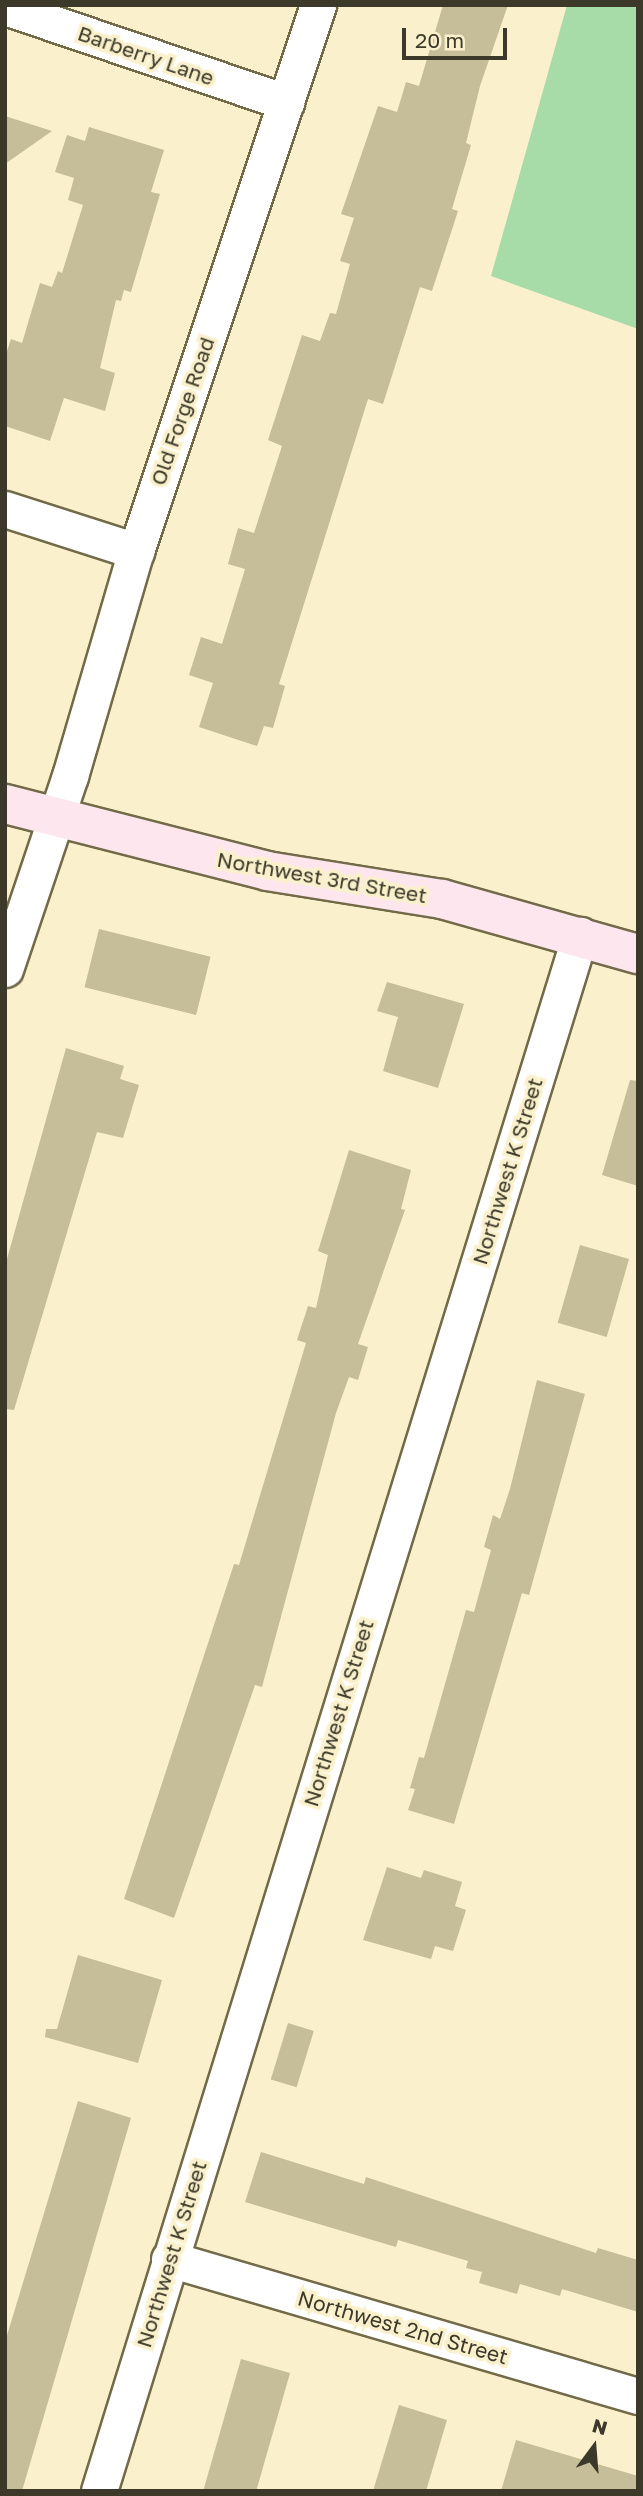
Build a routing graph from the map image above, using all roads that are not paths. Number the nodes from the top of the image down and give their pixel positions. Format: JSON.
{"nodes":[{"id":1,"x":318,"y":5,"type":"edge"},
{"id":2,"x":5,"y":8,"type":"edge"},
{"id":3,"x":286,"y":102,"type":"junction"},
{"id":4,"x":5,"y":509,"type":"edge"},
{"id":5,"x":136,"y":551,"type":"junction"},
{"id":6,"x":5,"y":804,"type":"edge"},
{"id":7,"x":54,"y":820,"type":"junction"},
{"id":8,"x":580,"y":936,"type":"junction"},
{"id":9,"x":638,"y":954,"type":"edge"},
{"id":10,"x":5,"y":969,"type":"edge"},
{"id":11,"x":169,"y":2259,"type":"junction"},
{"id":12,"x":638,"y":2396,"type":"edge"},
{"id":13,"x":99,"y":2491,"type":"edge"}],
"edges":[{"from":1,"to":3,"type":"street","name":"Old Forge Road"},
{"from":2,"to":3,"type":"street","name":"Barberry Lane"},
{"from":3,"to":5,"type":"street","name":"Old Forge Road"},
{"from":4,"to":5,"type":"street"},
{"from":5,"to":7,"type":"street","name":"Old Forge Road"},
{"from":6,"to":7,"type":"street","name":"Northwest 3rd Street"},
{"from":7,"to":8,"type":"street","name":"Northwest 3rd Street"},
{"from":7,"to":10,"type":"street","name":"Old Forge Road"},
{"from":8,"to":9,"type":"street","name":"Northwest 3rd Street"},
{"from":8,"to":11,"type":"street","name":"Northwest K Street"},
{"from":11,"to":12,"type":"street","name":"Northwest 2nd Street"},
{"from":11,"to":13,"type":"street","name":"Northwest K Street"}]}
